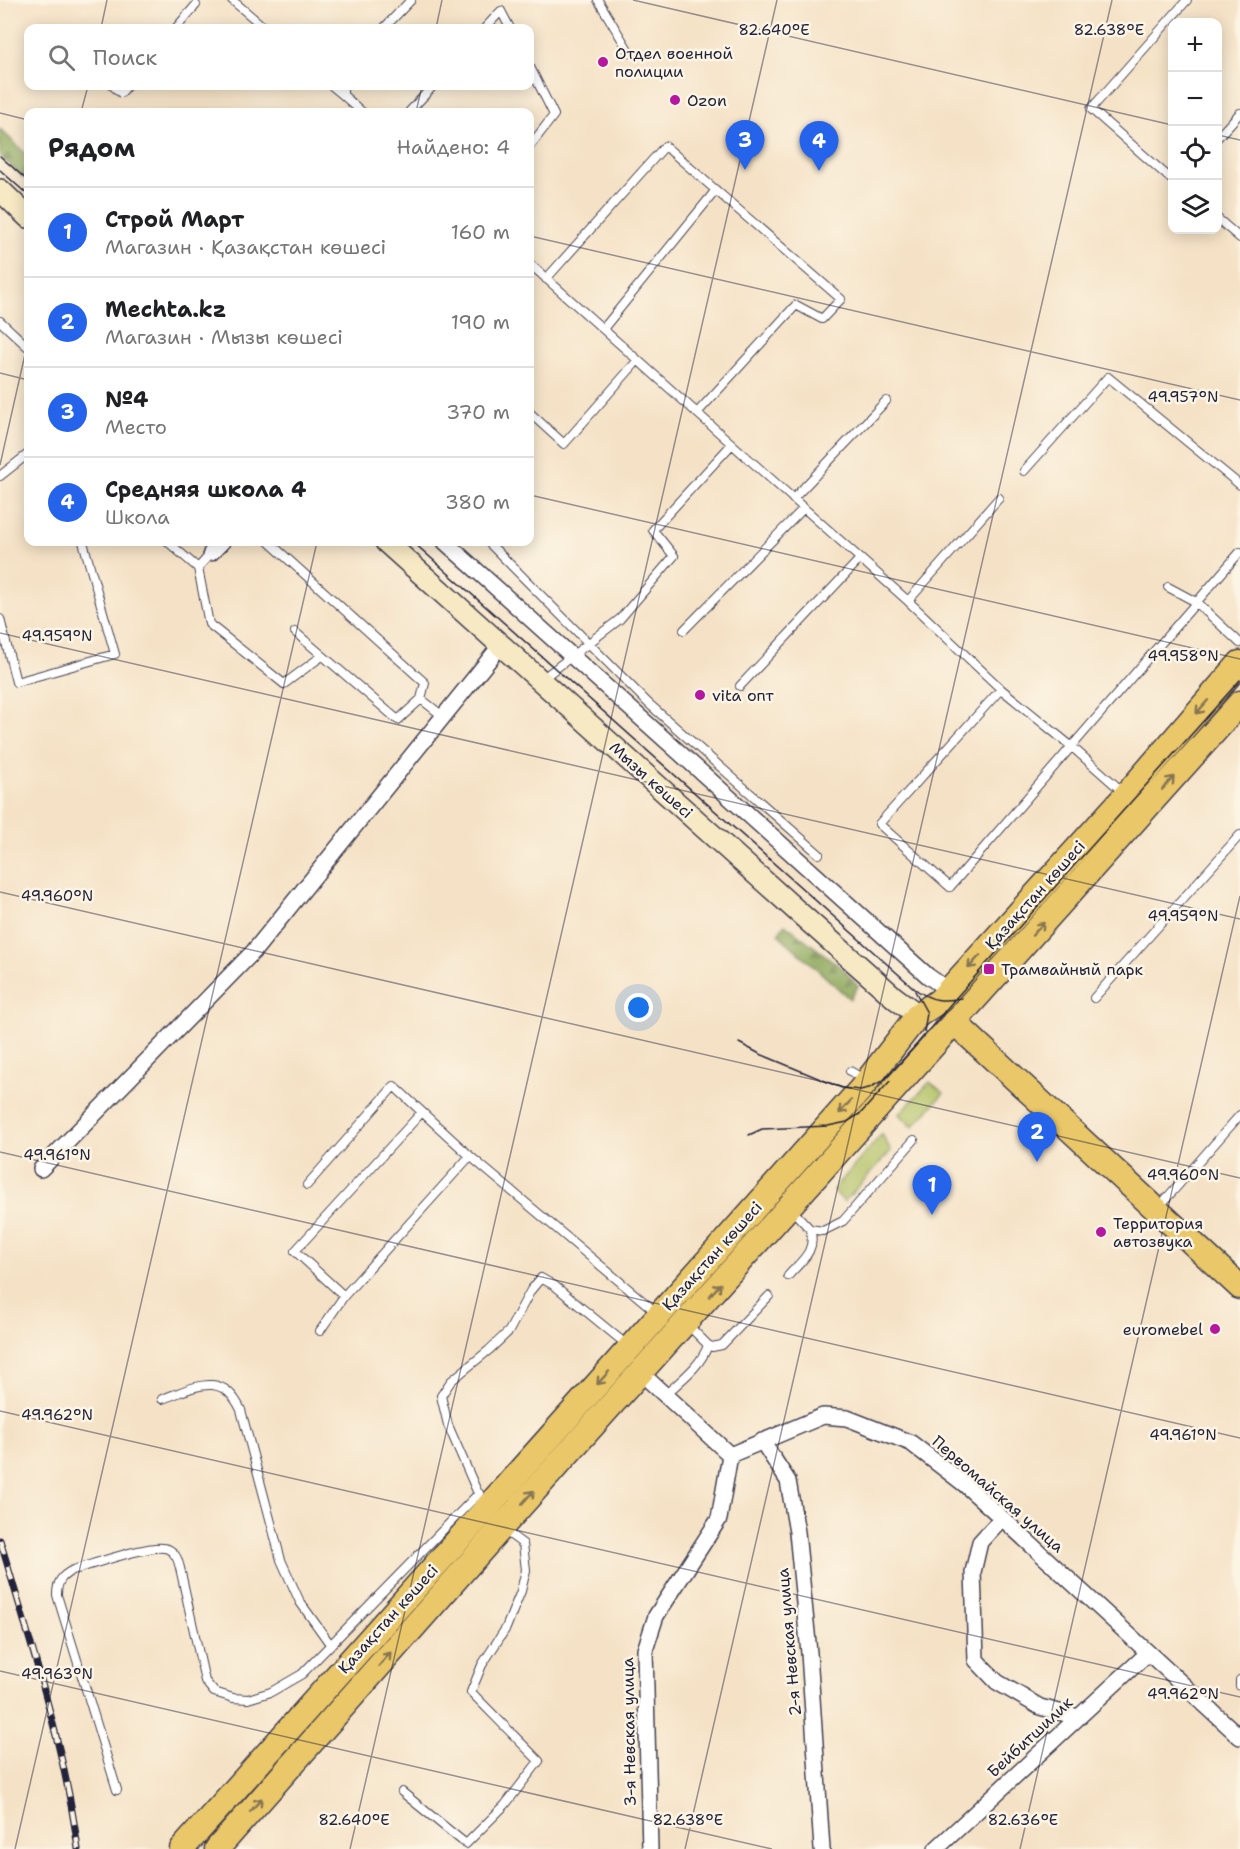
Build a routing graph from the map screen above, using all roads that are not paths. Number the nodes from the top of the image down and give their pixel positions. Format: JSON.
{"nodes":[{"id":1,"x":232,"y":0,"type":"edge"},
{"id":2,"x":411,"y":0,"type":"edge"},
{"id":3,"x":598,"y":0,"type":"edge"},
{"id":4,"x":1187,"y":0,"type":"edge"},
{"id":5,"x":196,"y":2,"type":"edge"},
{"id":6,"x":179,"y":24,"type":"edge"},
{"id":7,"x":260,"y":24,"type":"edge"},
{"id":8,"x":388,"y":24,"type":"edge"},
{"id":9,"x":489,"y":24,"type":"edge"},
{"id":10,"x":508,"y":24,"type":"edge"},
{"id":11,"x":630,"y":53,"type":"dead end"},
{"id":12,"x":534,"y":75,"type":"edge"},
{"id":13,"x":337,"y":90,"type":"edge"},
{"id":14,"x":343,"y":90,"type":"edge"},
{"id":15,"x":429,"y":90,"type":"edge"},
{"id":16,"x":343,"y":95,"type":"junction"},
{"id":17,"x":358,"y":108,"type":"edge"},
{"id":18,"x":413,"y":108,"type":"edge"},
{"id":19,"x":1240,"y":113,"type":"edge"},
{"id":20,"x":1222,"y":133,"type":"edge"},
{"id":21,"x":534,"y":141,"type":"edge"},
{"id":22,"x":1168,"y":176,"type":"edge"},
{"id":23,"x":0,"y":190,"type":"edge"},
{"id":24,"x":716,"y":190,"type":"junction"},
{"id":25,"x":24,"y":213,"type":"edge"},
{"id":26,"x":1222,"y":222,"type":"edge"},
{"id":27,"x":1240,"y":238,"type":"edge"},
{"id":28,"x":534,"y":268,"type":"edge"},
{"id":29,"x":546,"y":279,"type":"junction"},
{"id":30,"x":0,"y":321,"type":"edge"},
{"id":31,"x":603,"y":329,"type":"junction"},
{"id":32,"x":24,"y":343,"type":"edge"},
{"id":33,"x":638,"y":360,"type":"junction"},
{"id":34,"x":886,"y":400,"type":"dead end"},
{"id":35,"x":697,"y":413,"type":"junction"},
{"id":36,"x":534,"y":417,"type":"edge"},
{"id":37,"x":732,"y":444,"type":"junction"},
{"id":38,"x":24,"y":457,"type":"edge"},
{"id":39,"x":1024,"y":471,"type":"dead end"},
{"id":40,"x":0,"y":476,"type":"edge"},
{"id":41,"x":1240,"y":485,"type":"edge"},
{"id":42,"x":793,"y":498,"type":"junction"},
{"id":43,"x":999,"y":498,"type":"dead end"},
{"id":44,"x":804,"y":508,"type":"junction"},
{"id":45,"x":84,"y":546,"type":"edge"},
{"id":46,"x":173,"y":546,"type":"edge"},
{"id":47,"x":272,"y":546,"type":"edge"},
{"id":48,"x":391,"y":546,"type":"edge"},
{"id":49,"x":449,"y":546,"type":"edge"},
{"id":50,"x":498,"y":546,"type":"edge"},
{"id":51,"x":217,"y":547,"type":"edge"},
{"id":52,"x":1240,"y":552,"type":"edge"},
{"id":53,"x":860,"y":559,"type":"junction"},
{"id":54,"x":198,"y":568,"type":"junction"},
{"id":55,"x":1168,"y":587,"type":"dead end"},
{"id":56,"x":908,"y":601,"type":"junction"},
{"id":57,"x":1196,"y":602,"type":"junction"},
{"id":58,"x":0,"y":619,"type":"edge"},
{"id":59,"x":684,"y":630,"type":"dead end"},
{"id":60,"x":295,"y":632,"type":"dead end"},
{"id":61,"x":589,"y":643,"type":"junction"},
{"id":62,"x":1240,"y":643,"type":"edge"},
{"id":63,"x":501,"y":645,"type":"junction"},
{"id":64,"x":322,"y":656,"type":"junction"},
{"id":65,"x":571,"y":656,"type":"junction"},
{"id":66,"x":1240,"y":663,"type":"edge"},
{"id":67,"x":540,"y":681,"type":"junction"},
{"id":68,"x":740,"y":686,"type":"dead end"},
{"id":69,"x":1001,"y":689,"type":"junction"},
{"id":70,"x":421,"y":699,"type":"junction"},
{"id":71,"x":1234,"y":714,"type":"edge"},
{"id":72,"x":444,"y":717,"type":"junction"},
{"id":73,"x":1071,"y":746,"type":"junction"},
{"id":74,"x":1135,"y":803,"type":"junction"},
{"id":75,"x":1240,"y":835,"type":"edge"},
{"id":76,"x":819,"y":854,"type":"dead end"},
{"id":77,"x":985,"y":988,"type":"junction"},
{"id":78,"x":948,"y":990,"type":"junction"},
{"id":79,"x":1094,"y":998,"type":"dead end"},
{"id":80,"x":918,"y":1015,"type":"junction"},
{"id":81,"x":954,"y":1022,"type":"junction"},
{"id":82,"x":986,"y":1052,"type":"junction"},
{"id":83,"x":924,"y":1056,"type":"junction"},
{"id":84,"x":422,"y":1112,"type":"junction"},
{"id":85,"x":1240,"y":1115,"type":"edge"},
{"id":86,"x":914,"y":1140,"type":"dead end"},
{"id":87,"x":470,"y":1156,"type":"junction"},
{"id":88,"x":41,"y":1168,"type":"dead end"},
{"id":89,"x":307,"y":1185,"type":"dead end"},
{"id":90,"x":771,"y":1190,"type":"junction"},
{"id":91,"x":789,"y":1207,"type":"junction"},
{"id":92,"x":1157,"y":1209,"type":"junction"},
{"id":93,"x":810,"y":1229,"type":"junction"},
{"id":94,"x":788,"y":1276,"type":"dead end"},
{"id":95,"x":1240,"y":1287,"type":"edge"},
{"id":96,"x":344,"y":1296,"type":"junction"},
{"id":97,"x":768,"y":1296,"type":"dead end"},
{"id":98,"x":660,"y":1315,"type":"junction"},
{"id":99,"x":685,"y":1323,"type":"junction"},
{"id":100,"x":320,"y":1330,"type":"dead end"},
{"id":101,"x":708,"y":1345,"type":"junction"},
{"id":102,"x":630,"y":1348,"type":"junction"},
{"id":103,"x":641,"y":1373,"type":"junction"},
{"id":104,"x":664,"y":1396,"type":"junction"},
{"id":105,"x":162,"y":1399,"type":"dead end"},
{"id":106,"x":762,"y":1441,"type":"junction"},
{"id":107,"x":730,"y":1455,"type":"junction"},
{"id":108,"x":488,"y":1511,"type":"junction"},
{"id":109,"x":1002,"y":1518,"type":"junction"},
{"id":110,"x":330,"y":1644,"type":"junction"},
{"id":111,"x":1148,"y":1653,"type":"junction"},
{"id":112,"x":1240,"y":1680,"type":"edge"},
{"id":113,"x":1240,"y":1686,"type":"edge"},
{"id":114,"x":1078,"y":1718,"type":"junction"},
{"id":115,"x":1240,"y":1737,"type":"edge"},
{"id":116,"x":117,"y":1790,"type":"dead end"},
{"id":117,"x":402,"y":1792,"type":"dead end"},
{"id":118,"x":182,"y":1849,"type":"edge"},
{"id":119,"x":217,"y":1849,"type":"edge"},
{"id":120,"x":650,"y":1849,"type":"edge"},
{"id":121,"x":822,"y":1849,"type":"edge"},
{"id":122,"x":936,"y":1849,"type":"edge"}],
"edges":[{"from":1,"to":7,"type":"lane"},
{"from":2,"to":8,"type":"lane"},
{"from":3,"to":11,"type":"lane"},
{"from":4,"to":22,"type":"lane"},
{"from":5,"to":6,"type":"lane"},
{"from":9,"to":10,"type":"lane"},
{"from":12,"to":21,"type":"lane"},
{"from":13,"to":16,"type":"lane"},
{"from":14,"to":16,"type":"lane"},
{"from":15,"to":18,"type":"lane"},
{"from":16,"to":17,"type":"lane"},
{"from":19,"to":20,"type":"lane"},
{"from":23,"to":25,"type":"main road"},
{"from":24,"to":29,"type":"lane"},
{"from":24,"to":31,"type":"lane"},
{"from":24,"to":35,"type":"lane"},
{"from":26,"to":27,"type":"lane"},
{"from":28,"to":29,"type":"lane"},
{"from":29,"to":31,"type":"lane"},
{"from":30,"to":32,"type":"lane"},
{"from":31,"to":33,"type":"lane"},
{"from":33,"to":35,"type":"lane"},
{"from":33,"to":36,"type":"lane"},
{"from":34,"to":42,"type":"lane"},
{"from":35,"to":37,"type":"lane"},
{"from":37,"to":42,"type":"lane"},
{"from":37,"to":61,"type":"lane"},
{"from":38,"to":40,"type":"lane"},
{"from":39,"to":41,"type":"lane"},
{"from":42,"to":44,"type":"lane"},
{"from":43,"to":56,"type":"lane"},
{"from":44,"to":53,"type":"lane"},
{"from":44,"to":59,"type":"lane"},
{"from":45,"to":58,"type":"lane"},
{"from":46,"to":54,"type":"lane"},
{"from":47,"to":70,"type":"lane"},
{"from":48,"to":63,"type":"main road","name":"Мызы көшесі"},
{"from":49,"to":65,"type":"street"},
{"from":50,"to":61,"type":"lane"},
{"from":51,"to":54,"type":"lane"},
{"from":52,"to":57,"type":"lane"},
{"from":53,"to":56,"type":"lane"},
{"from":53,"to":68,"type":"lane"},
{"from":54,"to":64,"type":"lane"},
{"from":55,"to":57,"type":"lane"},
{"from":56,"to":69,"type":"lane"},
{"from":57,"to":62,"type":"lane"},
{"from":57,"to":73,"type":"lane"},
{"from":60,"to":64,"type":"lane"},
{"from":61,"to":65,"type":"lane"},
{"from":61,"to":76,"type":"lane"},
{"from":63,"to":67,"type":"main road","name":"Мызы көшесі"},
{"from":63,"to":72,"type":"street"},
{"from":64,"to":70,"type":"lane"},
{"from":65,"to":67,"type":"lane"},
{"from":65,"to":78,"type":"street"},
{"from":66,"to":74,"type":"main road","name":"Қазақстан көшесі","one_way":true},
{"from":67,"to":80,"type":"main road","name":"Мызы көшесі"},
{"from":69,"to":73,"type":"lane"},
{"from":69,"to":73,"type":"lane"},
{"from":70,"to":72,"type":"lane"},
{"from":74,"to":71,"type":"main road","name":"Қазақстан көшесі","one_way":true},
{"from":72,"to":88,"type":"street"},
{"from":73,"to":74,"type":"lane"},
{"from":77,"to":74,"type":"main road","name":"Қазақстан көшесі","one_way":true},
{"from":74,"to":78,"type":"main road","name":"Қазақстан көшесі","one_way":true},
{"from":75,"to":79,"type":"lane"},
{"from":77,"to":81,"type":"main road","name":"Қазақстан көшесі"},
{"from":77,"to":82,"type":"main road"},
{"from":78,"to":80,"type":"main road","name":"Қазақстан көшесі"},
{"from":80,"to":81,"type":"main road"},
{"from":80,"to":90,"type":"main road","name":"Қазақстан көшесі","one_way":true},
{"from":81,"to":82,"type":"main road"},
{"from":81,"to":83,"type":"main road","name":"Қазақстан көшесі"},
{"from":82,"to":83,"type":"main road"},
{"from":82,"to":92,"type":"main road"},
{"from":83,"to":91,"type":"main road","name":"Қазақстан көшесі"},
{"from":84,"to":87,"type":"lane"},
{"from":84,"to":89,"type":"lane"},
{"from":84,"to":96,"type":"lane"},
{"from":85,"to":92,"type":"lane"},
{"from":86,"to":93,"type":"lane"},
{"from":87,"to":96,"type":"lane"},
{"from":87,"to":98,"type":"lane"},
{"from":90,"to":91,"type":"main road"},
{"from":90,"to":98,"type":"main road","name":"Қазақстан көшесі"},
{"from":91,"to":93,"type":"lane"},
{"from":99,"to":91,"type":"main road","name":"Қазақстан көшесі","one_way":true},
{"from":92,"to":95,"type":"main road"},
{"from":93,"to":94,"type":"lane"},
{"from":96,"to":100,"type":"lane"},
{"from":97,"to":101,"type":"lane"},
{"from":98,"to":102,"type":"main road","name":"Қазақстан көшесі"},
{"from":99,"to":101,"type":"lane"},
{"from":99,"to":103,"type":"main road","name":"Қазақстан көшесі"},
{"from":101,"to":104,"type":"lane"},
{"from":102,"to":103,"type":"main road"},
{"from":102,"to":108,"type":"main road","name":"Қазақстан көшесі","one_way":true},
{"from":102,"to":108,"type":"lane"},
{"from":103,"to":104,"type":"street"},
{"from":108,"to":103,"type":"main road","name":"Қазақстан көшесі","one_way":true},
{"from":104,"to":107,"type":"street"},
{"from":105,"to":110,"type":"lane"},
{"from":106,"to":107,"type":"street","name":"Первомайская улица"},
{"from":106,"to":109,"type":"street","name":"Первомайская улица"},
{"from":106,"to":121,"type":"street","name":"2-я Невская улица"},
{"from":107,"to":120,"type":"street","name":"3-я Невская улица"},
{"from":108,"to":110,"type":"lane"},
{"from":108,"to":117,"type":"lane"},
{"from":108,"to":118,"type":"main road","name":"Қазақстан көшесі"},
{"from":119,"to":108,"type":"main road","name":"Қазақстан көшесі","one_way":true},
{"from":109,"to":111,"type":"street","name":"Первомайская улица"},
{"from":109,"to":114,"type":"street"},
{"from":110,"to":116,"type":"lane"},
{"from":111,"to":114,"type":"street","name":"Бейбитшилик"},
{"from":111,"to":115,"type":"street","name":"Первомайская улица"},
{"from":112,"to":113,"type":"lane"},
{"from":114,"to":122,"type":"street","name":"Бейбитшилик"}]}
